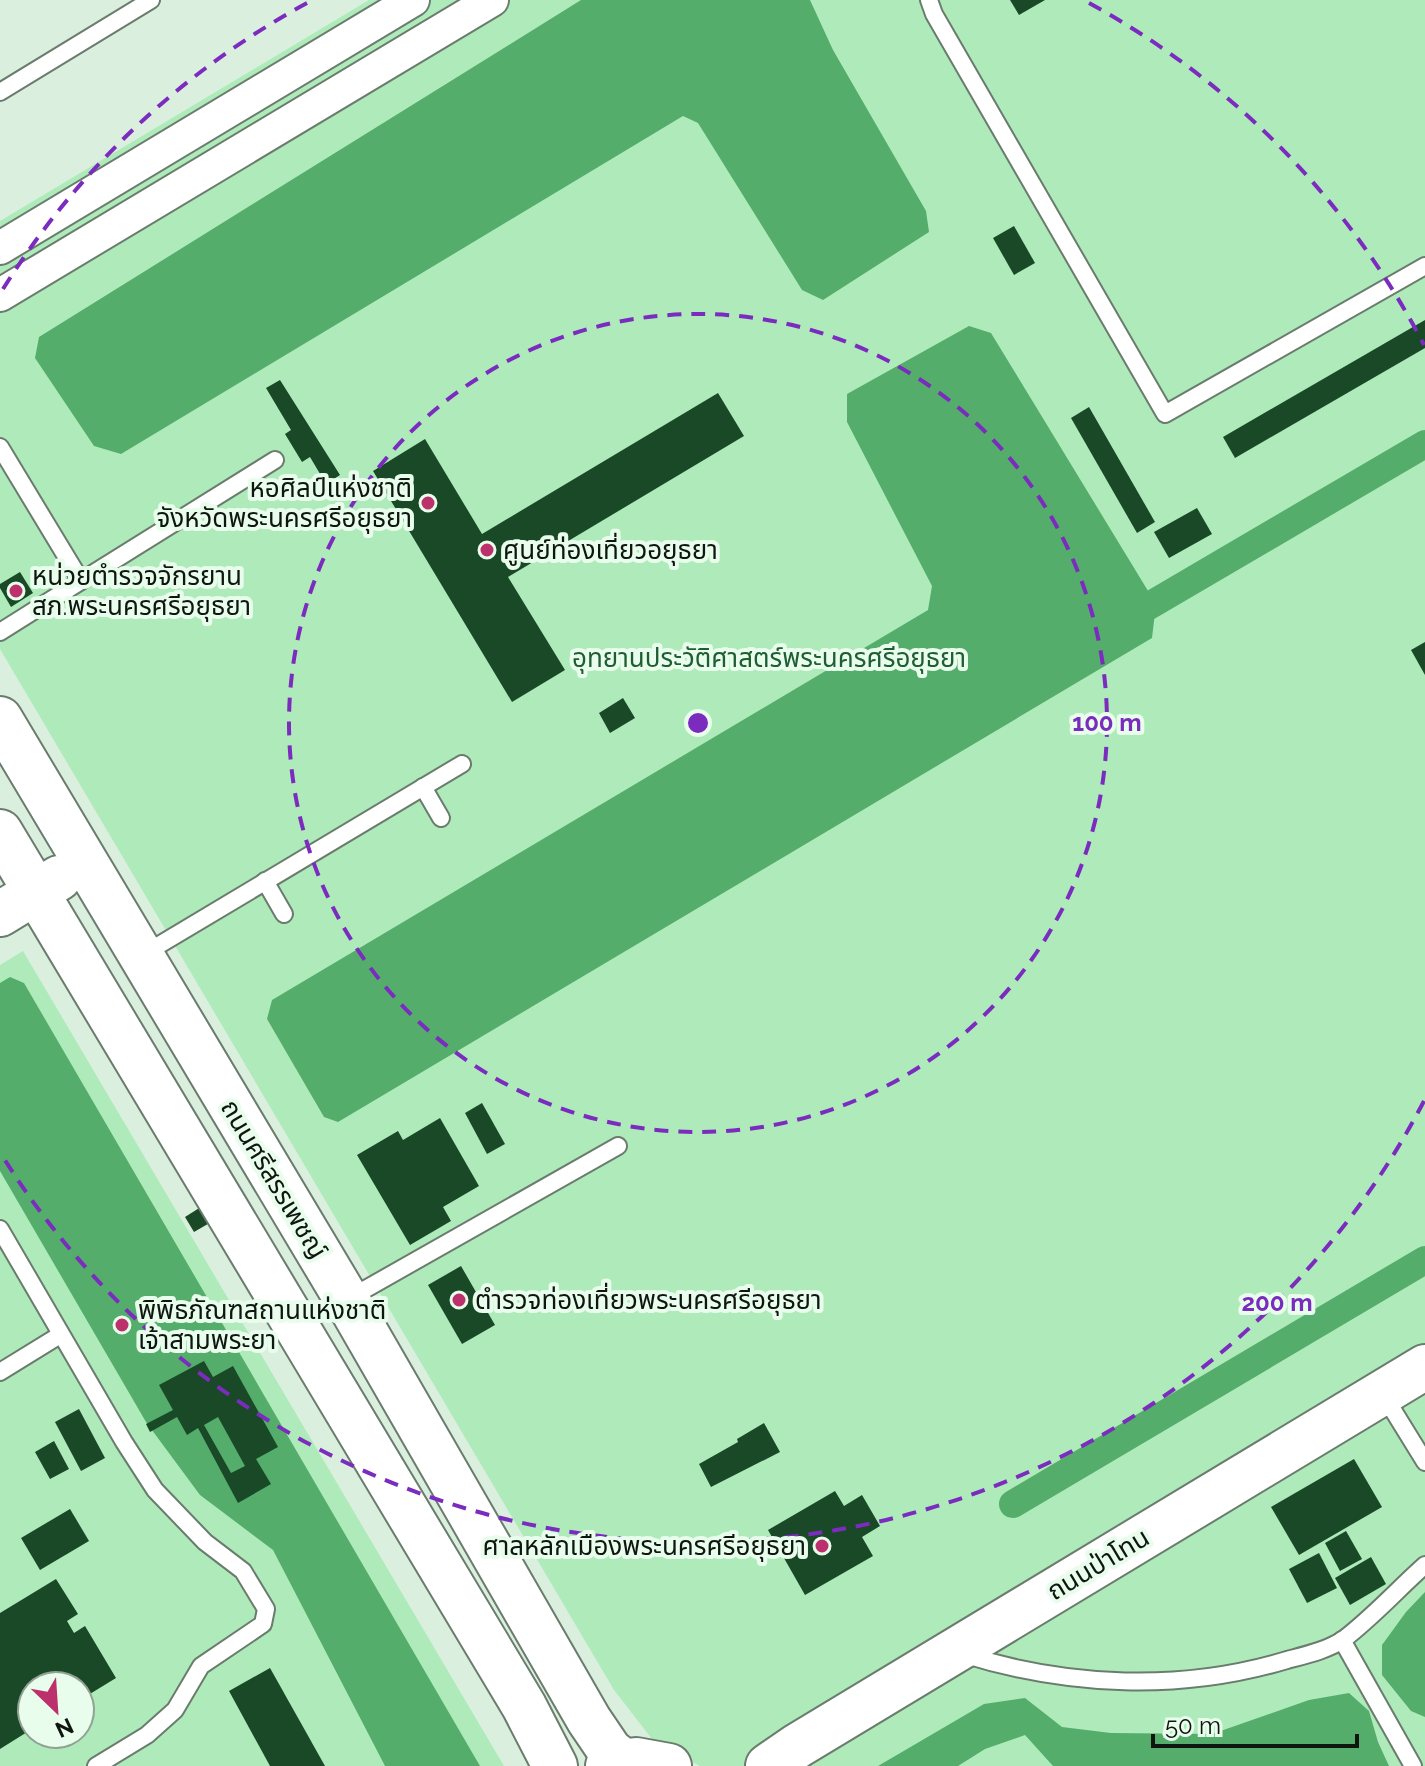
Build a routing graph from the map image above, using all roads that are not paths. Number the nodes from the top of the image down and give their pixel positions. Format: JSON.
{"nodes":[{"id":1,"x":151,"y":0,"type":"edge"},
{"id":2,"x":413,"y":0,"type":"edge"},
{"id":3,"x":492,"y":0,"type":"edge"},
{"id":4,"x":929,"y":0,"type":"edge"},
{"id":5,"x":0,"y":92,"type":"edge"},
{"id":6,"x":0,"y":248,"type":"edge"},
{"id":7,"x":1425,"y":266,"type":"edge"},
{"id":8,"x":0,"y":295,"type":"edge"},
{"id":9,"x":0,"y":447,"type":"edge"},
{"id":10,"x":275,"y":460,"type":"dead end"},
{"id":11,"x":81,"y":581,"type":"junction"},
{"id":12,"x":0,"y":632,"type":"edge"},
{"id":13,"x":0,"y":719,"type":"edge"},
{"id":14,"x":462,"y":764,"type":"dead end"},
{"id":15,"x":423,"y":787,"type":"junction"},
{"id":16,"x":45,"y":795,"type":"junction"},
{"id":17,"x":441,"y":818,"type":"dead end"},
{"id":18,"x":0,"y":822,"type":"edge"},
{"id":19,"x":0,"y":832,"type":"edge"},
{"id":20,"x":85,"y":862,"type":"junction"},
{"id":21,"x":265,"y":881,"type":"junction"},
{"id":22,"x":18,"y":903,"type":"edge"},
{"id":23,"x":284,"y":914,"type":"dead end"},
{"id":24,"x":141,"y":955,"type":"junction"},
{"id":25,"x":618,"y":1146,"type":"dead end"},
{"id":26,"x":0,"y":1229,"type":"edge"},
{"id":27,"x":347,"y":1300,"type":"junction"},
{"id":28,"x":60,"y":1335,"type":"junction"},
{"id":29,"x":379,"y":1356,"type":"junction"},
{"id":30,"x":1425,"y":1367,"type":"edge"},
{"id":31,"x":0,"y":1372,"type":"edge"},
{"id":32,"x":331,"y":1384,"type":"junction"},
{"id":33,"x":1382,"y":1393,"type":"junction"},
{"id":34,"x":1425,"y":1462,"type":"edge"},
{"id":35,"x":441,"y":1463,"type":"junction"},
{"id":36,"x":394,"y":1489,"type":"junction"},
{"id":37,"x":1425,"y":1565,"type":"edge"},
{"id":38,"x":1342,"y":1640,"type":"junction"},
{"id":39,"x":954,"y":1651,"type":"junction"},
{"id":40,"x":615,"y":1764,"type":"edge"},
{"id":41,"x":764,"y":1765,"type":"edge"},
{"id":42,"x":96,"y":1766,"type":"edge"},
{"id":43,"x":555,"y":1766,"type":"edge"},
{"id":44,"x":669,"y":1766,"type":"edge"},
{"id":45,"x":1413,"y":1766,"type":"edge"}],
"edges":[{"from":1,"to":5,"type":"lane"},
{"from":2,"to":6,"type":"street"},
{"from":3,"to":8,"type":"street"},
{"from":4,"to":7,"type":"lane"},
{"from":9,"to":11,"type":"lane"},
{"from":10,"to":11,"type":"lane"},
{"from":11,"to":12,"type":"lane"},
{"from":13,"to":16,"type":"main road","name":"ถนนศรีสรรเพชญ์"},
{"from":14,"to":15,"type":"lane"},
{"from":15,"to":17,"type":"lane"},
{"from":15,"to":21,"type":"lane"},
{"from":16,"to":18,"type":"main road"},
{"from":16,"to":20,"type":"main road","name":"ถนนศรีสรรเพชญ์"},
{"from":19,"to":22,"type":"main road"},
{"from":20,"to":22,"type":"main road"},
{"from":20,"to":24,"type":"main road","name":"ถนนศรีสรรเพชญ์"},
{"from":21,"to":23,"type":"lane"},
{"from":21,"to":24,"type":"lane"},
{"from":22,"to":32,"type":"main road"},
{"from":24,"to":27,"type":"main road","name":"ถนนศรีสรรเพชญ์"},
{"from":25,"to":27,"type":"lane"},
{"from":26,"to":28,"type":"lane"},
{"from":27,"to":29,"type":"main road","name":"ถนนศรีสรรเพชญ์"},
{"from":28,"to":31,"type":"lane"},
{"from":28,"to":42,"type":"lane"},
{"from":29,"to":32,"type":"main road"},
{"from":29,"to":35,"type":"main road","name":"ถนนศรีสรรเพชญ์"},
{"from":30,"to":33,"type":"main road","name":"ถนนป่าโทน"},
{"from":32,"to":36,"type":"main road"},
{"from":33,"to":34,"type":"lane"},
{"from":33,"to":39,"type":"main road","name":"ถนนป่าโทน"},
{"from":35,"to":36,"type":"main road"},
{"from":35,"to":40,"type":"main road","name":"ถนนศรีสรรเพชญ์"},
{"from":36,"to":43,"type":"main road"},
{"from":37,"to":38,"type":"lane"},
{"from":38,"to":39,"type":"lane"},
{"from":38,"to":45,"type":"lane"},
{"from":39,"to":41,"type":"main road","name":"ถนนป่าโทน"},
{"from":40,"to":44,"type":"main road"}]}
